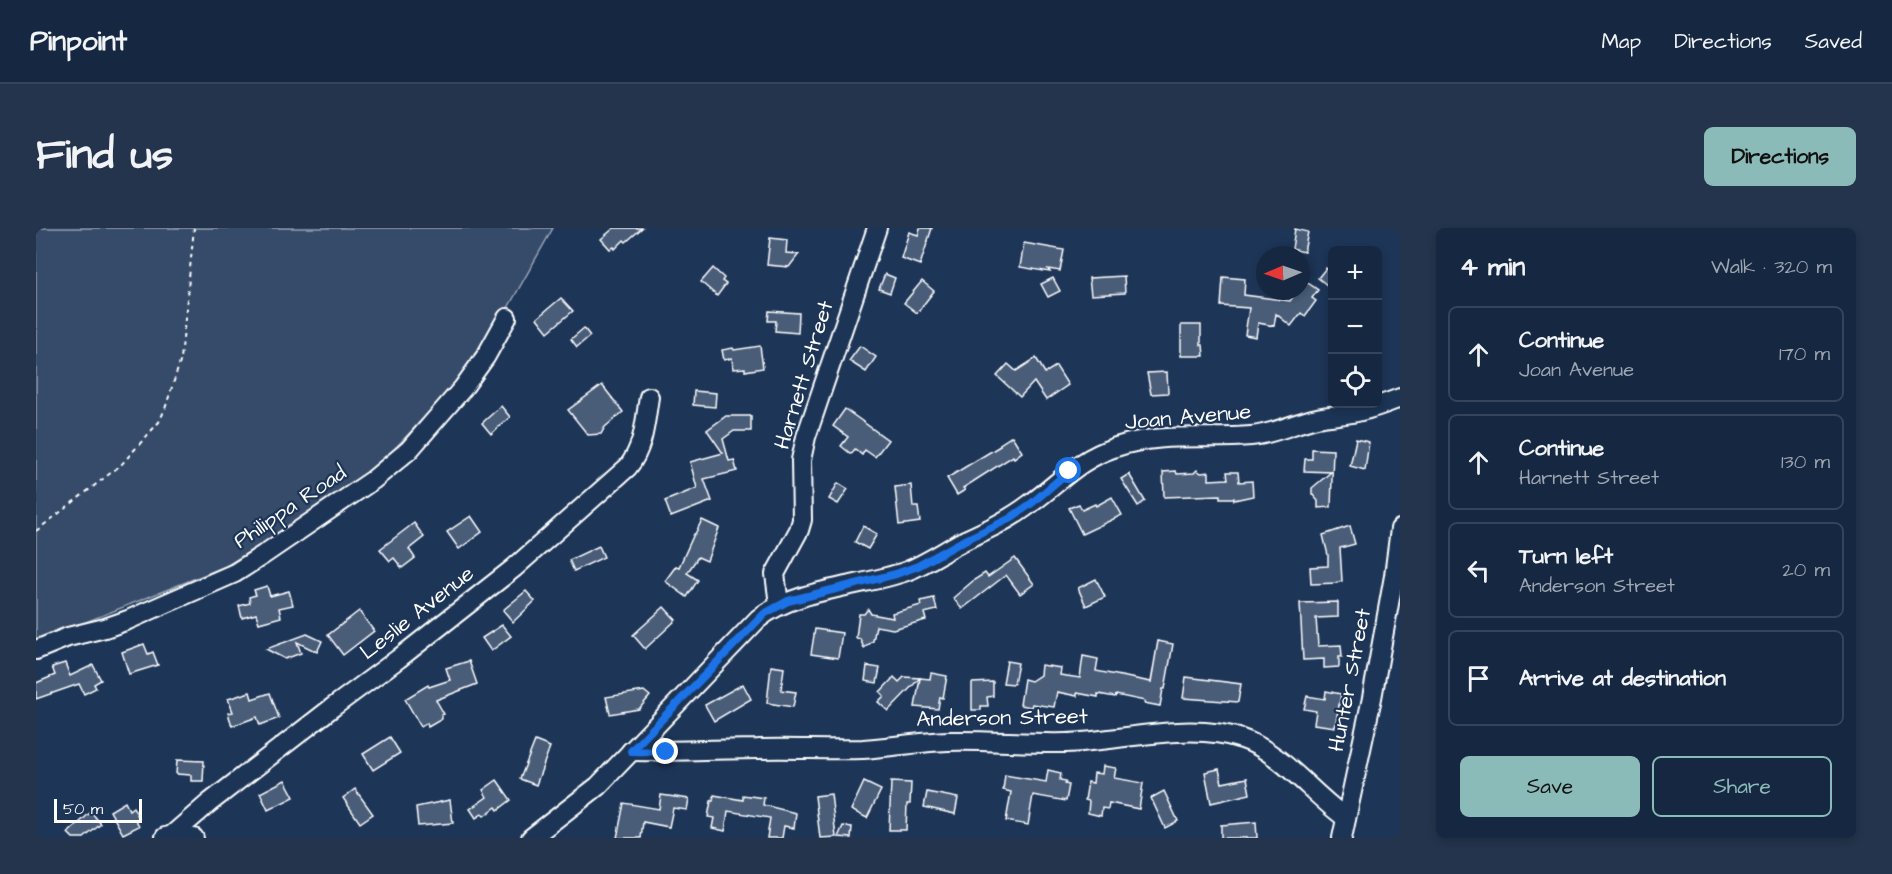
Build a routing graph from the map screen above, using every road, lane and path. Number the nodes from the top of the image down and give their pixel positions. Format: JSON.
{"nodes":[{"id":1,"x":195,"y":228,"type":"edge"},
{"id":2,"x":877,"y":228,"type":"edge"},
{"id":3,"x":507,"y":318,"type":"dead end"},
{"id":4,"x":649,"y":397,"type":"dead end"},
{"id":5,"x":1400,"y":398,"type":"edge"},
{"id":6,"x":1400,"y":529,"type":"edge"},
{"id":7,"x":36,"y":531,"type":"edge"},
{"id":8,"x":779,"y":604,"type":"junction"},
{"id":9,"x":36,"y":650,"type":"edge"},
{"id":10,"x":631,"y":751,"type":"junction"},
{"id":11,"x":1346,"y":818,"type":"junction"},
{"id":12,"x":167,"y":837,"type":"edge"},
{"id":13,"x":194,"y":838,"type":"edge"},
{"id":14,"x":531,"y":838,"type":"edge"},
{"id":15,"x":1342,"y":838,"type":"edge"}],
"edges":[{"from":1,"to":7,"type":"path"},
{"from":2,"to":8,"type":"street","name":"Harnett Street"},
{"from":3,"to":9,"type":"street","name":"Philippa Road"},
{"from":4,"to":12,"type":"street","name":"Leslie Avenue"},
{"from":5,"to":8,"type":"street","name":"Joan Avenue"},
{"from":6,"to":11,"type":"street","name":"Hunter Street"},
{"from":8,"to":10,"type":"street"},
{"from":10,"to":11,"type":"street","name":"Anderson Street"},
{"from":10,"to":14,"type":"street"},
{"from":11,"to":15,"type":"street","name":"Hunter Street"},
{"from":12,"to":13,"type":"street"}]}
